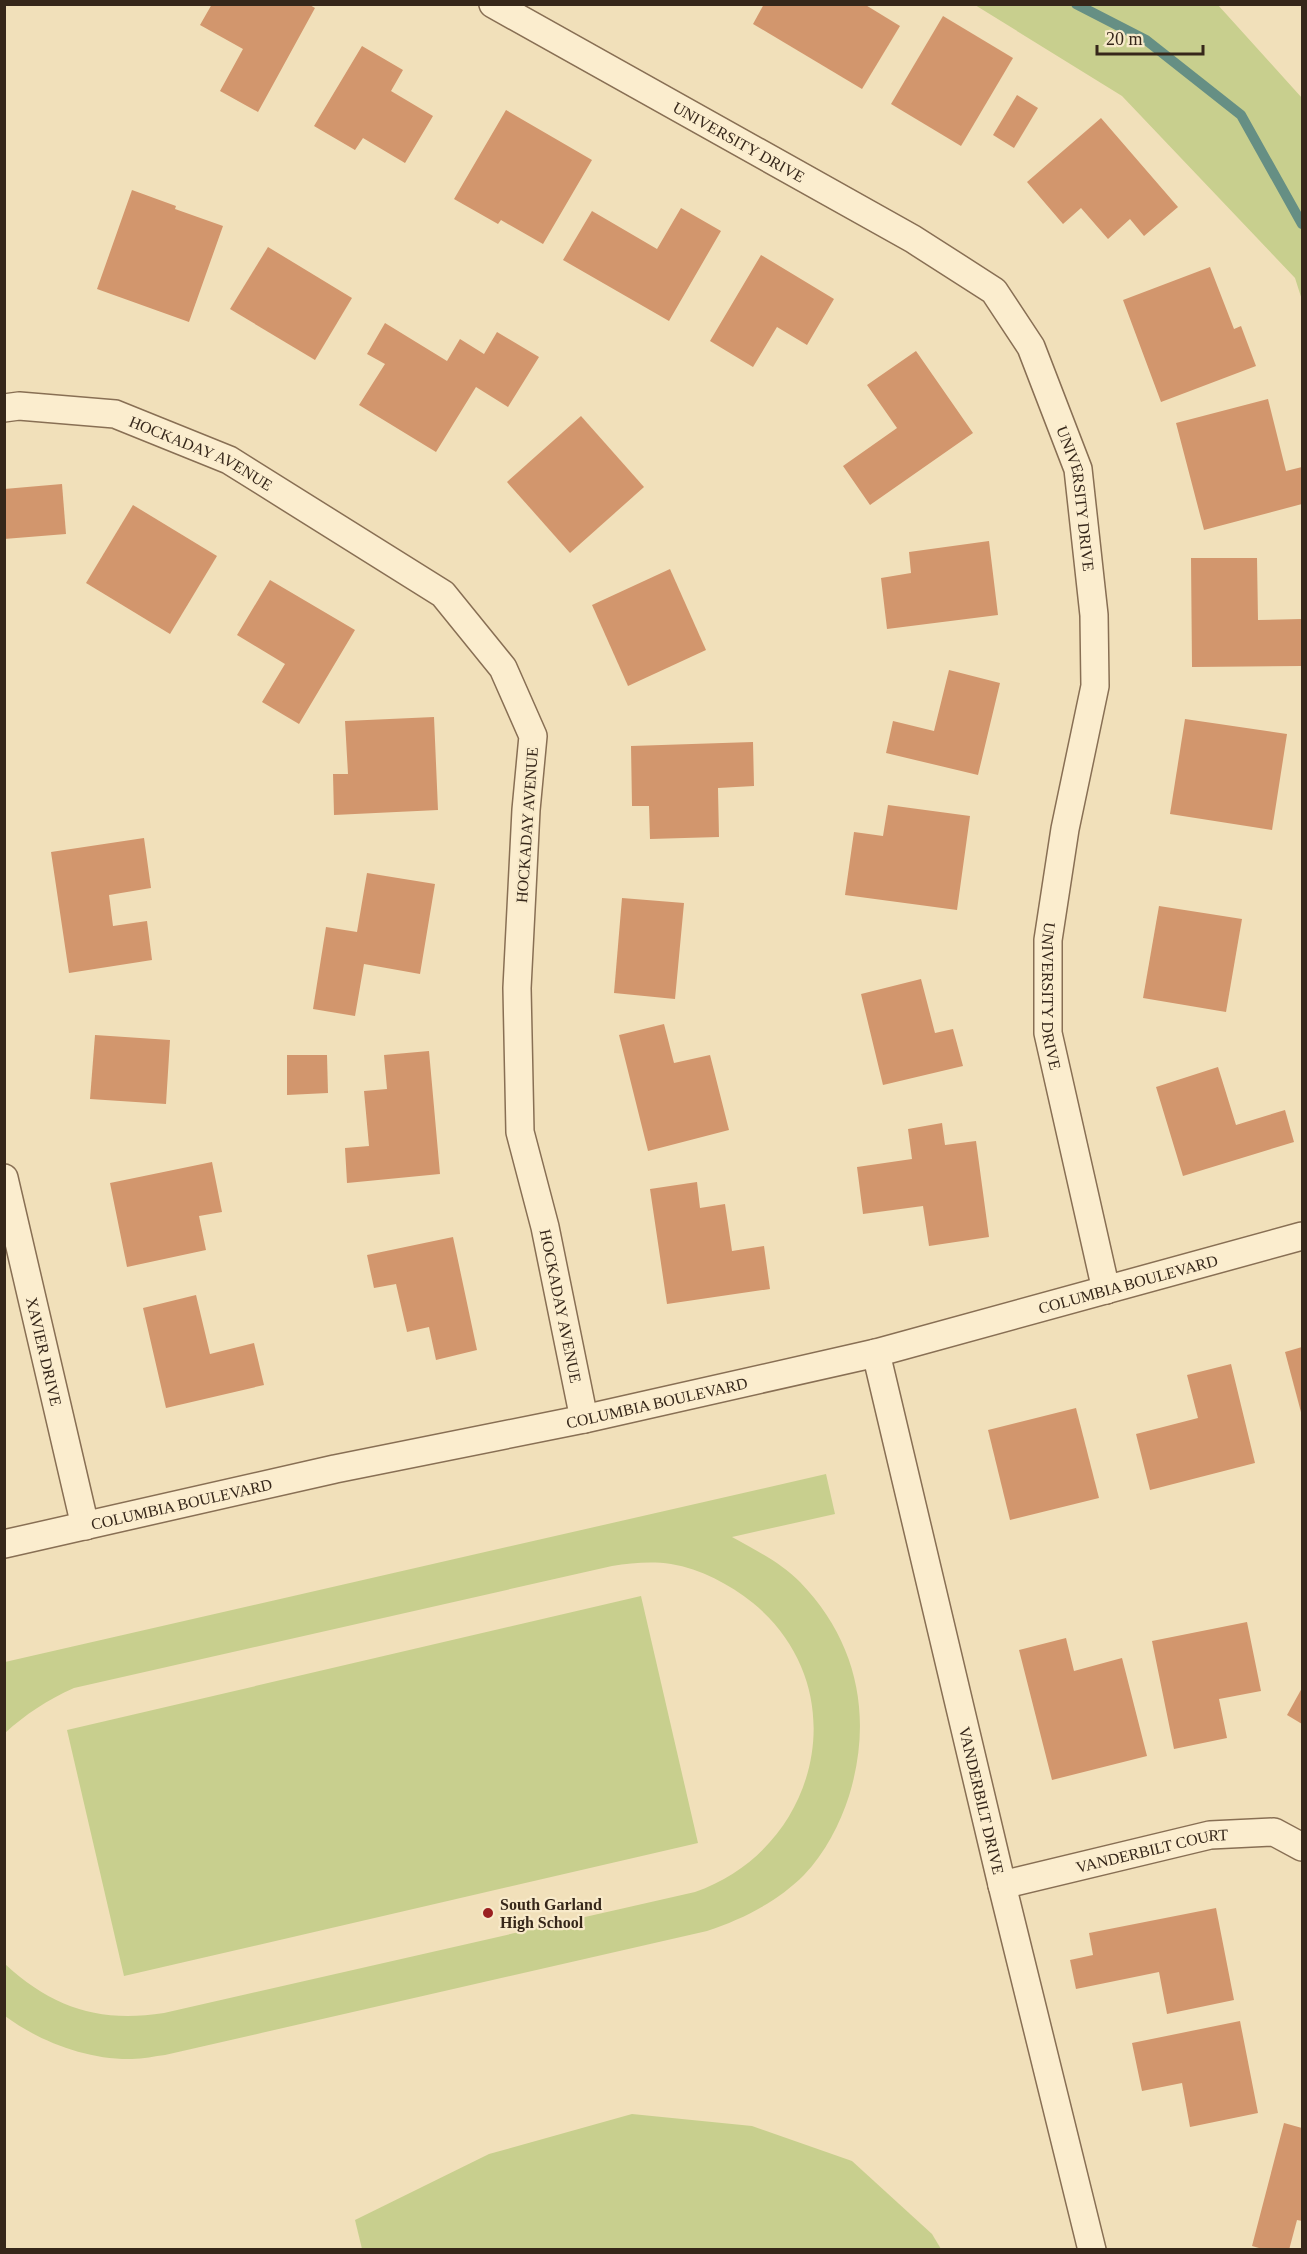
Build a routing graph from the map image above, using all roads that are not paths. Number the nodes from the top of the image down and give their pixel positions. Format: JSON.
{"nodes":[{"id":1,"x":493,"y":4,"type":"edge"},
{"id":2,"x":4,"y":408,"type":"edge"},
{"id":3,"x":4,"y":1178,"type":"edge"},
{"id":4,"x":1302,"y":1236,"type":"edge"},
{"id":5,"x":1106,"y":1290,"type":"junction"},
{"id":6,"x":876,"y":1353,"type":"junction"},
{"id":7,"x":584,"y":1419,"type":"junction"},
{"id":8,"x":85,"y":1526,"type":"junction"},
{"id":9,"x":4,"y":1544,"type":"edge"},
{"id":10,"x":1302,"y":1846,"type":"edge"},
{"id":11,"x":1002,"y":1885,"type":"junction"},
{"id":12,"x":1092,"y":2250,"type":"edge"}],
"edges":[{"from":1,"to":5,"type":"street","name":"UNIVERSITY DRIVE"},
{"from":2,"to":7,"type":"street","name":"HOCKADAY AVENUE"},
{"from":3,"to":8,"type":"street","name":"XAVIER DRIVE"},
{"from":4,"to":5,"type":"street","name":"COLUMBIA BOULEVARD"},
{"from":5,"to":6,"type":"street","name":"COLUMBIA BOULEVARD"},
{"from":6,"to":7,"type":"street","name":"COLUMBIA BOULEVARD"},
{"from":6,"to":11,"type":"street","name":"VANDERBILT DRIVE"},
{"from":7,"to":8,"type":"street","name":"COLUMBIA BOULEVARD"},
{"from":8,"to":9,"type":"street","name":"COLUMBIA BOULEVARD"},
{"from":10,"to":11,"type":"street","name":"VANDERBILT COURT"},
{"from":11,"to":12,"type":"street","name":"VANDERBILT DRIVE"}]}
